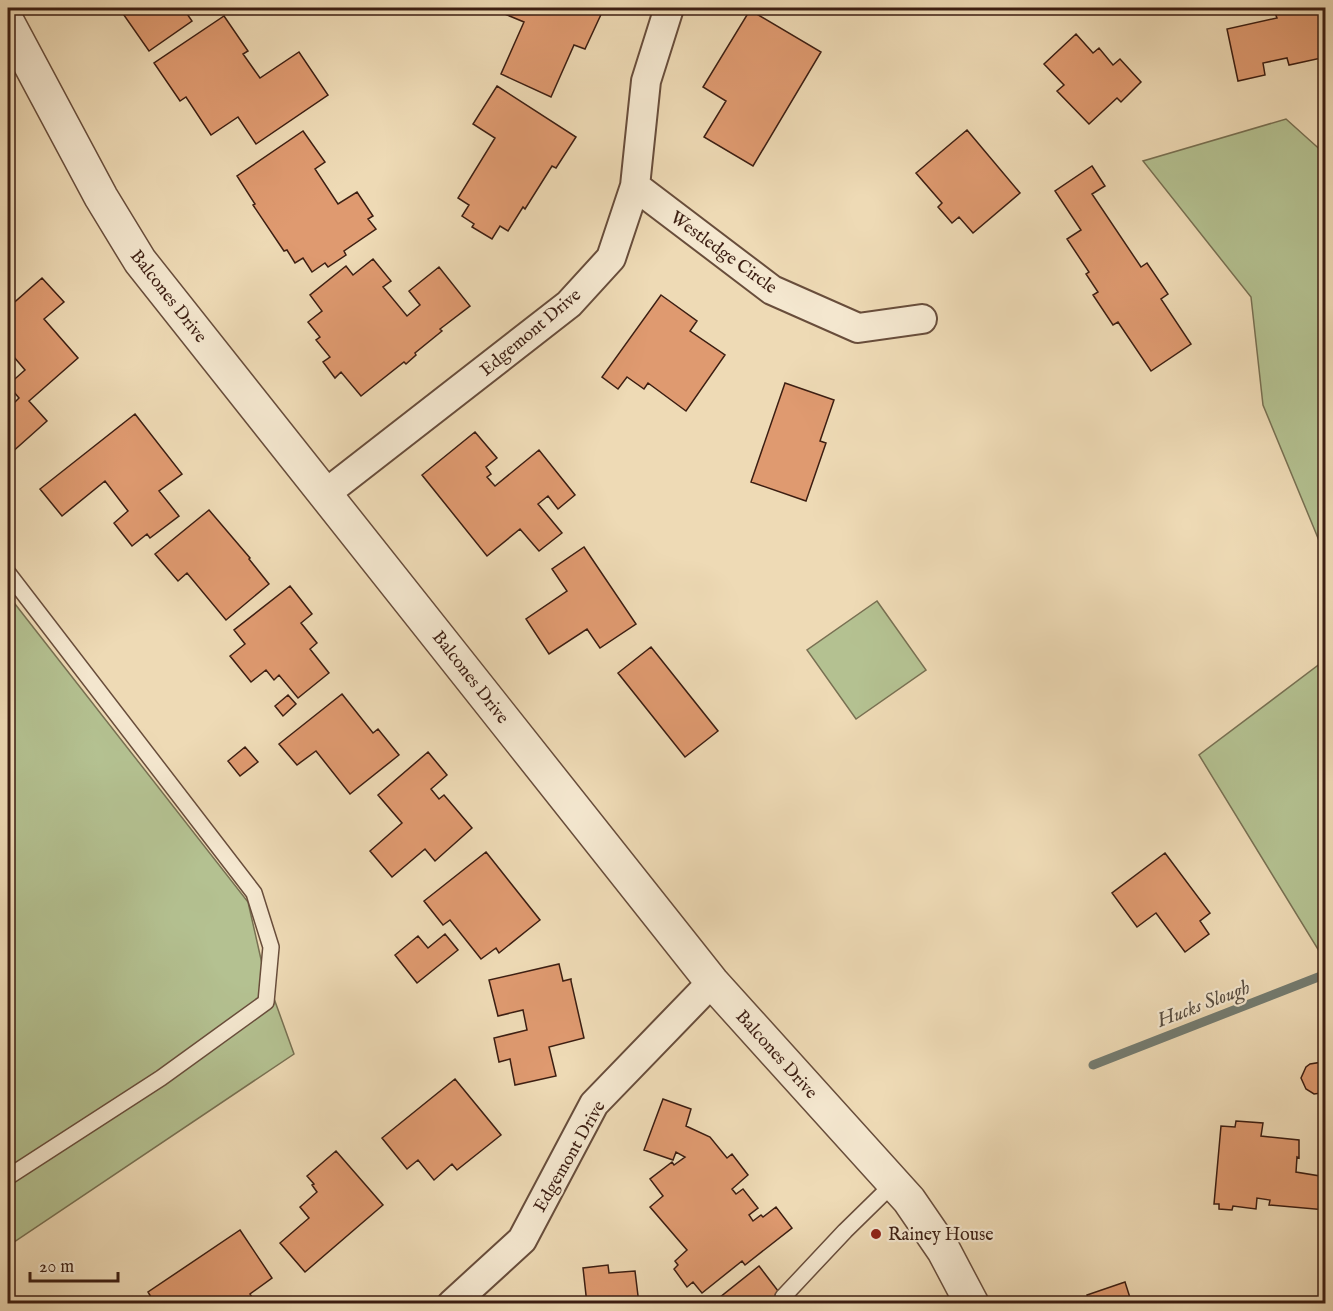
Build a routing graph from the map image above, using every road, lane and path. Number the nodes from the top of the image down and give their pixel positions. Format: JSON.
{"nodes":[{"id":1,"x":669,"y":8,"type":"edge"},
{"id":2,"x":8,"y":23,"type":"edge"},
{"id":3,"x":635,"y":186,"type":"junction"},
{"id":4,"x":922,"y":319,"type":"dead end"},
{"id":5,"x":326,"y":494,"type":"junction"},
{"id":6,"x":8,"y":573,"type":"edge"},
{"id":7,"x":712,"y":982,"type":"junction"},
{"id":8,"x":8,"y":1177,"type":"edge"},
{"id":9,"x":894,"y":1183,"type":"junction"},
{"id":10,"x":783,"y":1297,"type":"dead end"},
{"id":11,"x":452,"y":1304,"type":"edge"},
{"id":12,"x":972,"y":1304,"type":"edge"}],
"edges":[{"from":1,"to":3,"type":"street","name":"Edgemont Drive"},
{"from":2,"to":5,"type":"street","name":"Balcones Drive"},
{"from":3,"to":4,"type":"street","name":"Westledge Circle"},
{"from":3,"to":5,"type":"street","name":"Edgemont Drive"},
{"from":5,"to":7,"type":"street","name":"Balcones Drive"},
{"from":6,"to":8,"type":"lane"},
{"from":7,"to":9,"type":"street","name":"Balcones Drive"},
{"from":7,"to":11,"type":"street","name":"Edgemont Drive"},
{"from":9,"to":10,"type":"lane"},
{"from":9,"to":12,"type":"street","name":"Balcones Drive"}]}
